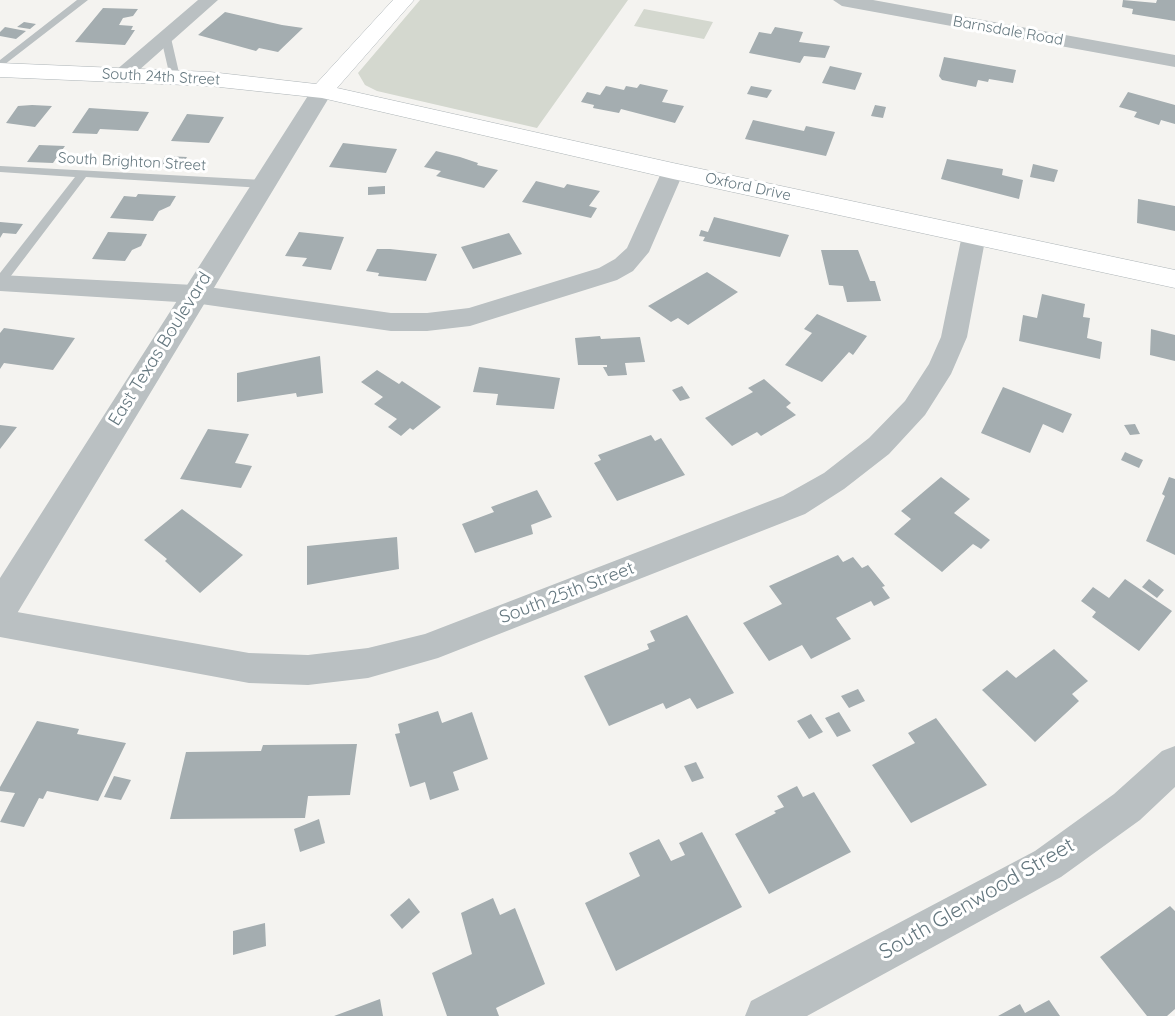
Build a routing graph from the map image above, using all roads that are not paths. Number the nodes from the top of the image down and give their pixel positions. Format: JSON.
{"nodes":[{"id":1,"x":83,"y":0,"type":"edge"},
{"id":2,"x":209,"y":0,"type":"edge"},
{"id":3,"x":404,"y":0,"type":"edge"},
{"id":4,"x":844,"y":0,"type":"edge"},
{"id":5,"x":166,"y":38,"type":"junction"},
{"id":6,"x":1175,"y":61,"type":"edge"},
{"id":7,"x":0,"y":65,"type":"edge"},
{"id":8,"x":0,"y":70,"type":"edge"},
{"id":9,"x":122,"y":75,"type":"junction"},
{"id":10,"x":175,"y":77,"type":"junction"},
{"id":11,"x":321,"y":91,"type":"junction"},
{"id":12,"x":0,"y":169,"type":"edge"},
{"id":13,"x":673,"y":171,"type":"junction"},
{"id":14,"x":83,"y":174,"type":"junction"},
{"id":15,"x":263,"y":184,"type":"junction"},
{"id":16,"x":974,"y":235,"type":"junction"},
{"id":17,"x":1175,"y":279,"type":"edge"},
{"id":18,"x":0,"y":282,"type":"edge"},
{"id":19,"x":194,"y":294,"type":"junction"},
{"id":20,"x":0,"y":609,"type":"edge"},
{"id":21,"x":0,"y":623,"type":"edge"},
{"id":22,"x":1175,"y":763,"type":"edge"},
{"id":23,"x":766,"y":1016,"type":"edge"}],
"edges":[{"from":1,"to":7,"type":"lane"},
{"from":2,"to":5,"type":"street"},
{"from":3,"to":11,"type":"main road"},
{"from":4,"to":6,"type":"street","name":"Barnsdale Road"},
{"from":5,"to":9,"type":"street"},
{"from":5,"to":10,"type":"lane"},
{"from":8,"to":9,"type":"main road","name":"South 24th Street"},
{"from":9,"to":10,"type":"main road","name":"South 24th Street"},
{"from":10,"to":11,"type":"main road","name":"South 24th Street"},
{"from":11,"to":13,"type":"main road","name":"Oxford Drive"},
{"from":11,"to":15,"type":"street","name":"East Texas Boulevard"},
{"from":12,"to":14,"type":"lane","name":"South Brighton Street"},
{"from":13,"to":16,"type":"main road","name":"Oxford Drive"},
{"from":13,"to":19,"type":"street"},
{"from":14,"to":15,"type":"lane","name":"South Brighton Street"},
{"from":14,"to":18,"type":"lane"},
{"from":15,"to":19,"type":"street","name":"East Texas Boulevard"},
{"from":16,"to":17,"type":"main road","name":"Oxford Drive"},
{"from":16,"to":21,"type":"street","name":"South 25th Street"},
{"from":18,"to":19,"type":"street"},
{"from":19,"to":20,"type":"street","name":"East Texas Boulevard"},
{"from":22,"to":23,"type":"street","name":"South Glenwood Street"}]}
